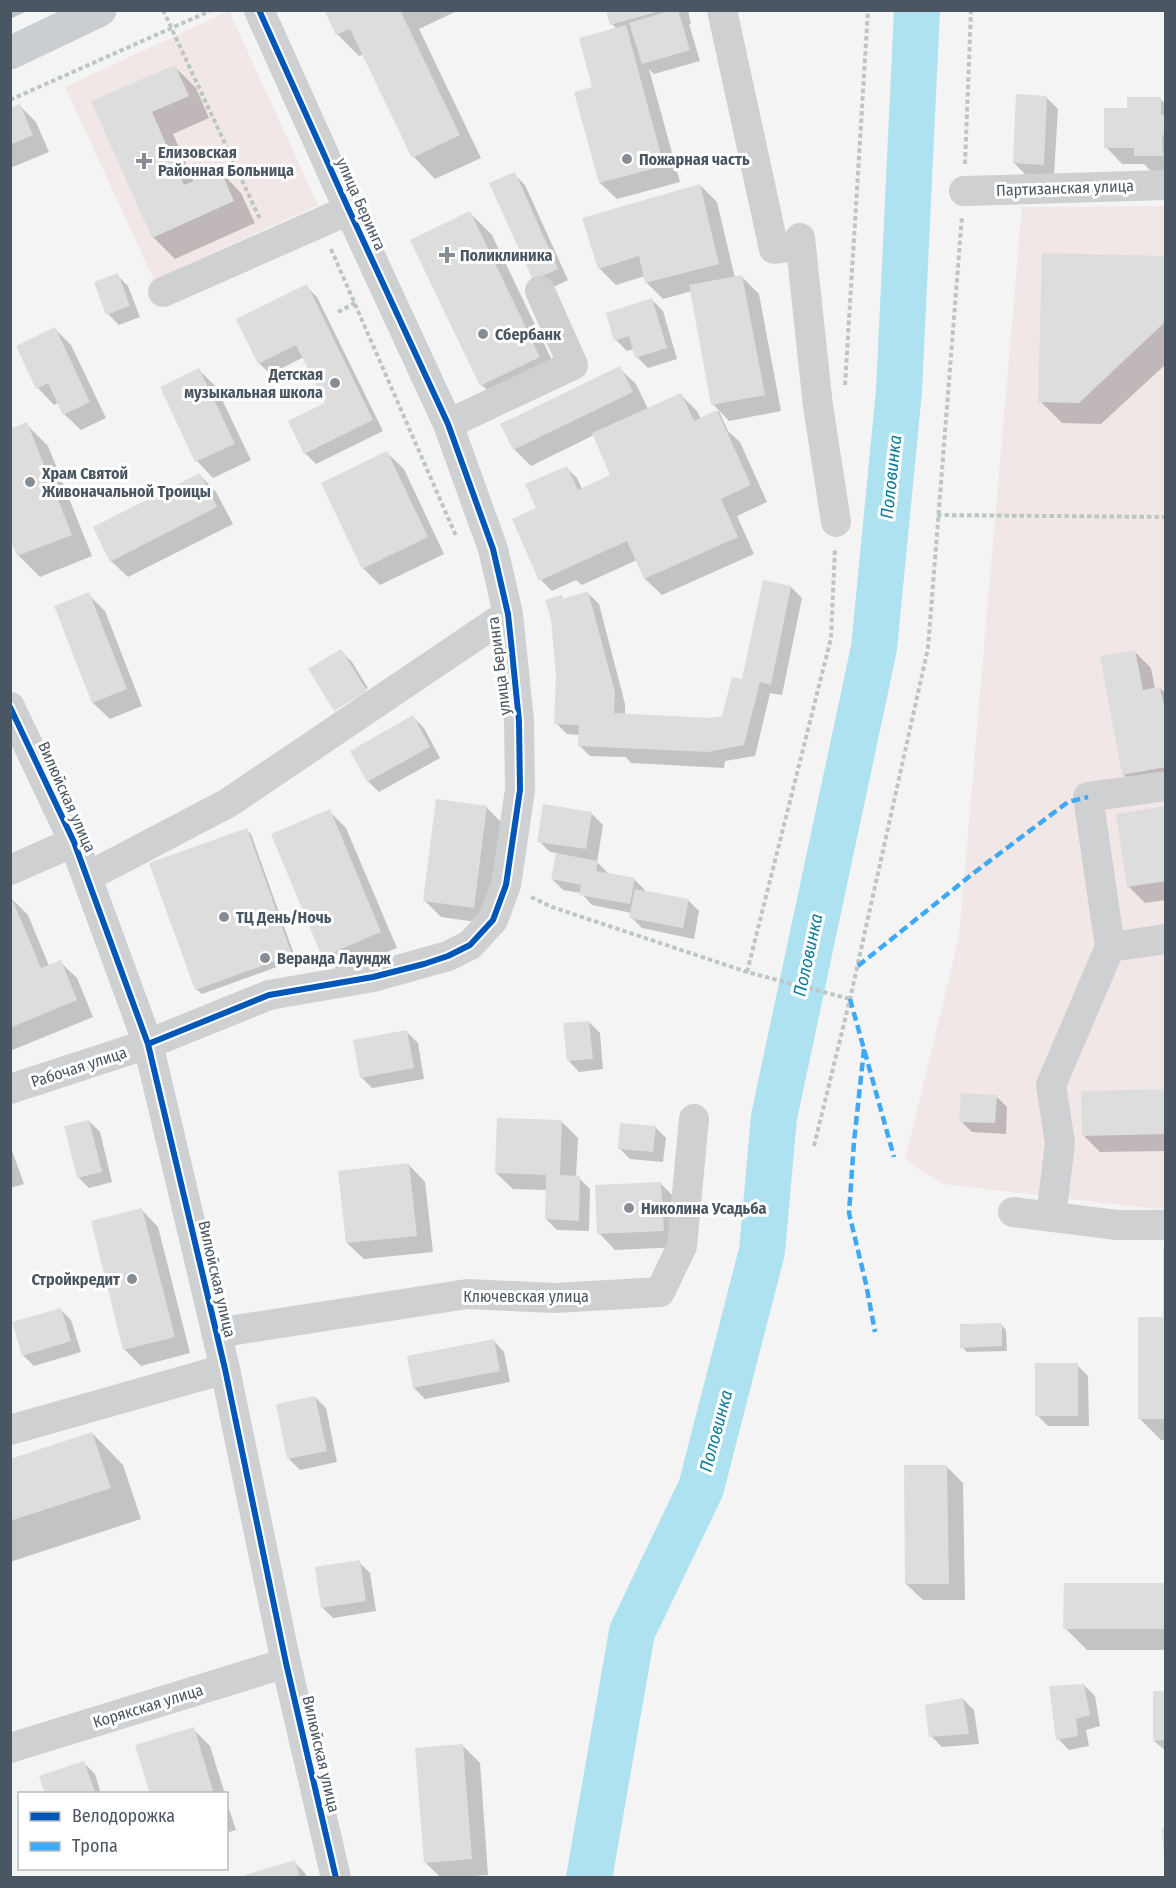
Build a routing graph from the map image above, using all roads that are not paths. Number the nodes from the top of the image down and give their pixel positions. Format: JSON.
{"nodes":[{"id":1,"x":100,"y":10,"type":"edge"},
{"id":2,"x":259,"y":10,"type":"edge"},
{"id":3,"x":722,"y":10,"type":"edge"},
{"id":4,"x":10,"y":53,"type":"edge"},
{"id":5,"x":1166,"y":185,"type":"edge"},
{"id":6,"x":963,"y":191,"type":"road end"},
{"id":7,"x":349,"y":210,"type":"junction"},
{"id":8,"x":163,"y":291,"type":"dead end"},
{"id":9,"x":540,"y":291,"type":"dead end"},
{"id":10,"x":448,"y":424,"type":"junction"},
{"id":11,"x":836,"y":522,"type":"road end"},
{"id":12,"x":507,"y":614,"type":"junction"},
{"id":13,"x":10,"y":707,"type":"edge"},
{"id":14,"x":1166,"y":786,"type":"edge"},
{"id":15,"x":74,"y":842,"type":"junction"},
{"id":16,"x":10,"y":870,"type":"edge"},
{"id":17,"x":87,"y":877,"type":"junction"},
{"id":18,"x":1166,"y":939,"type":"edge"},
{"id":19,"x":1110,"y":947,"type":"junction"},
{"id":20,"x":148,"y":1044,"type":"junction"},
{"id":21,"x":10,"y":1089,"type":"edge"},
{"id":22,"x":694,"y":1119,"type":"dead end"},
{"id":23,"x":1013,"y":1212,"type":"dead end"},
{"id":24,"x":1051,"y":1217,"type":"junction"},
{"id":25,"x":1166,"y":1225,"type":"edge"},
{"id":26,"x":216,"y":1333,"type":"junction"},
{"id":27,"x":225,"y":1369,"type":"junction"},
{"id":28,"x":10,"y":1431,"type":"edge"},
{"id":29,"x":286,"y":1663,"type":"junction"},
{"id":30,"x":10,"y":1748,"type":"edge"},
{"id":31,"x":336,"y":1878,"type":"edge"}],
"edges":[{"from":1,"to":4,"type":"main road"},
{"from":2,"to":7,"type":"street","name":"улица Беринга"},
{"from":3,"to":11,"type":"street"},
{"from":5,"to":6,"type":"street","name":"Партизанская улица"},
{"from":7,"to":8,"type":"street"},
{"from":7,"to":10,"type":"street","name":"улица Беринга"},
{"from":9,"to":10,"type":"street"},
{"from":10,"to":12,"type":"street","name":"улица Беринга"},
{"from":12,"to":17,"type":"street"},
{"from":12,"to":20,"type":"street","name":"улица Беринга"},
{"from":13,"to":15,"type":"street","name":"Вилюйская улица"},
{"from":14,"to":19,"type":"street"},
{"from":15,"to":16,"type":"street"},
{"from":15,"to":17,"type":"street","name":"Вилюйская улица"},
{"from":17,"to":20,"type":"street","name":"Вилюйская улица"},
{"from":18,"to":19,"type":"street"},
{"from":19,"to":24,"type":"street"},
{"from":20,"to":21,"type":"street","name":"Рабочая улица"},
{"from":20,"to":26,"type":"street","name":"Вилюйская улица"},
{"from":22,"to":26,"type":"street","name":"Ключевская улица"},
{"from":23,"to":24,"type":"street"},
{"from":24,"to":25,"type":"street"},
{"from":26,"to":27,"type":"street","name":"Вилюйская улица"},
{"from":27,"to":28,"type":"street"},
{"from":27,"to":29,"type":"street","name":"Вилюйская улица"},
{"from":29,"to":30,"type":"street","name":"Корякская улица"},
{"from":29,"to":31,"type":"street","name":"Вилюйская улица"}]}
